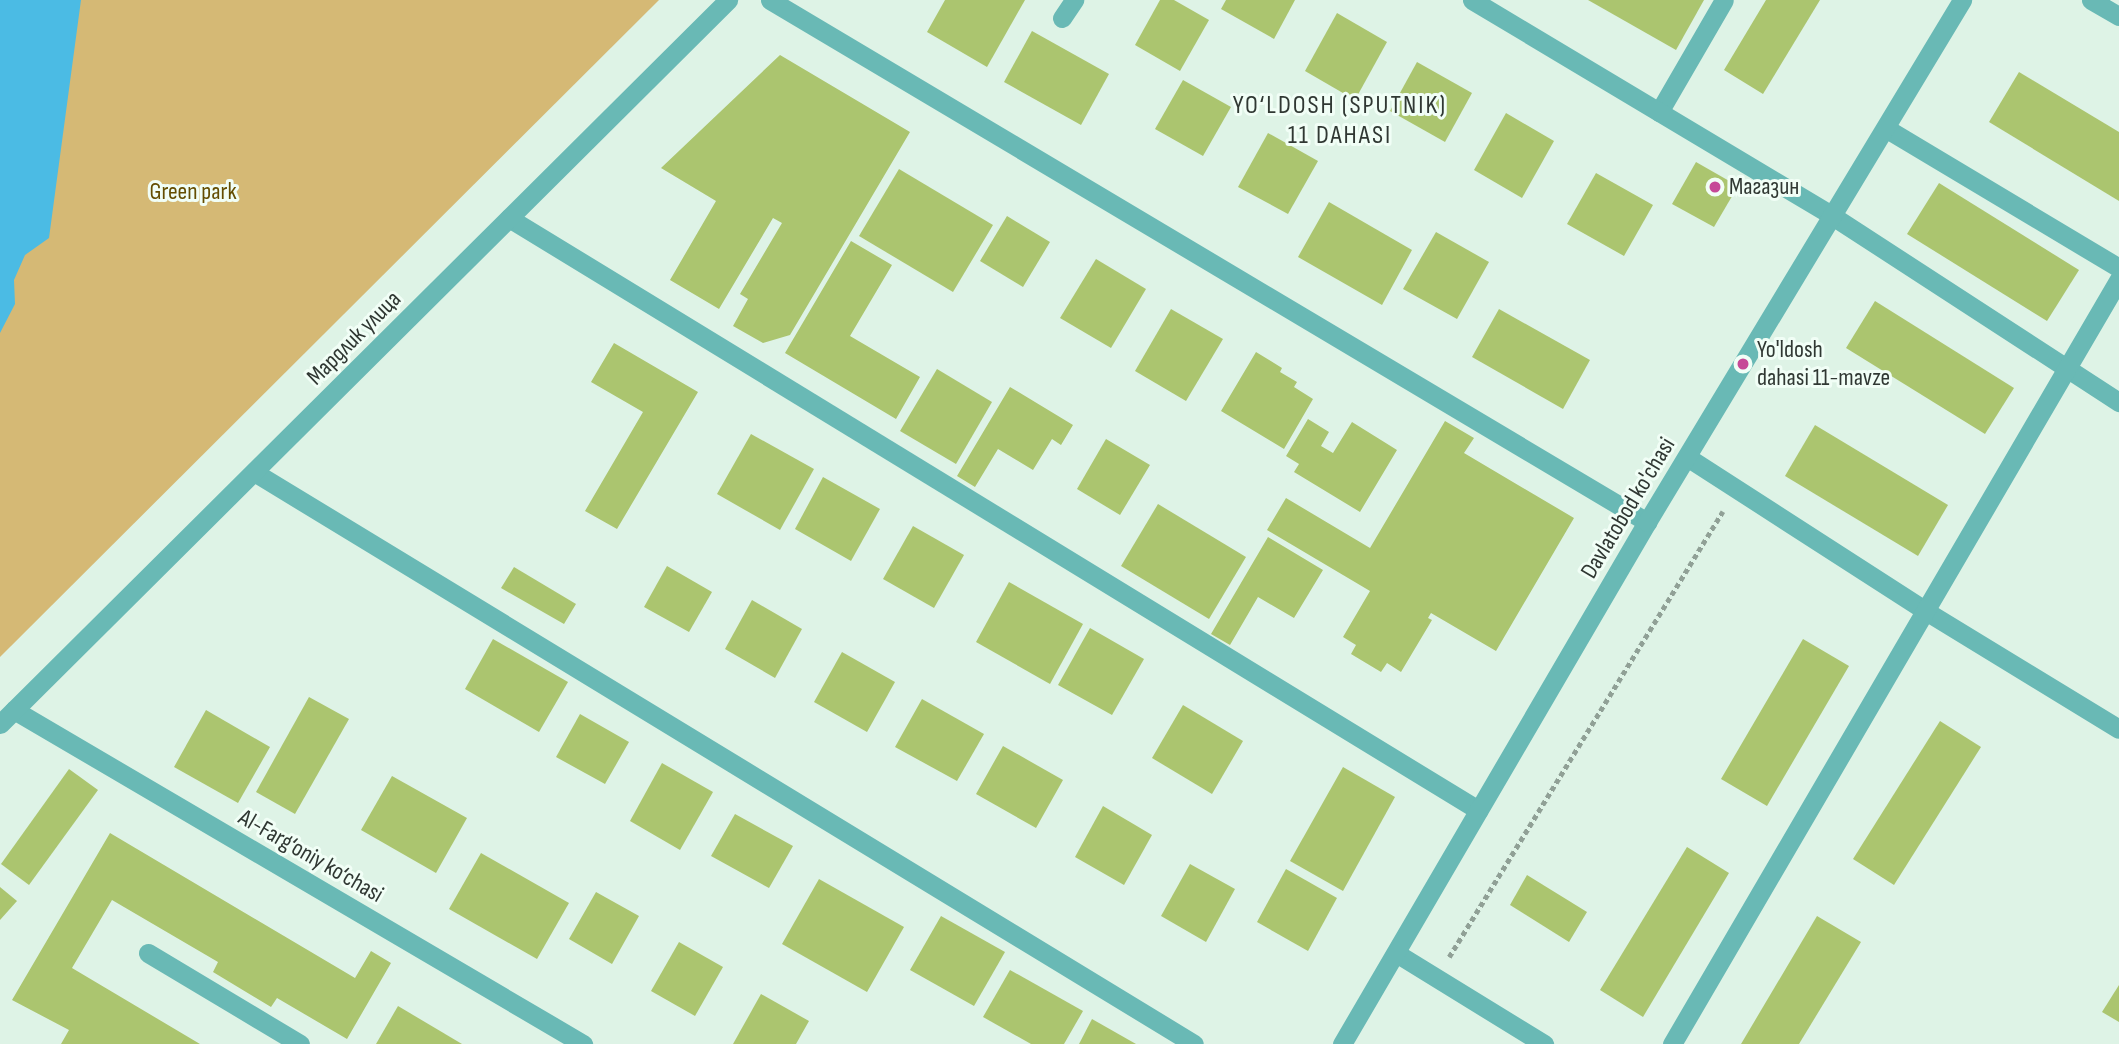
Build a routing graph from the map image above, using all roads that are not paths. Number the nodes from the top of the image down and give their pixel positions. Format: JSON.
{"nodes":[{"id":1,"x":728,"y":0,"type":"edge"},
{"id":2,"x":770,"y":0,"type":"edge"},
{"id":3,"x":1074,"y":0,"type":"edge"},
{"id":4,"x":1472,"y":0,"type":"edge"},
{"id":5,"x":1724,"y":0,"type":"edge"},
{"id":6,"x":1962,"y":0,"type":"edge"},
{"id":7,"x":2091,"y":0,"type":"edge"},
{"id":8,"x":2119,"y":16,"type":"edge"},
{"id":9,"x":1062,"y":18,"type":"dead end"},
{"id":10,"x":1659,"y":112,"type":"junction"},
{"id":11,"x":1887,"y":129,"type":"junction"},
{"id":12,"x":1834,"y":217,"type":"junction"},
{"id":13,"x":509,"y":218,"type":"junction"},
{"id":14,"x":2119,"y":268,"type":"edge"},
{"id":15,"x":2119,"y":279,"type":"edge"},
{"id":16,"x":2066,"y":369,"type":"junction"},
{"id":17,"x":2119,"y":402,"type":"edge"},
{"id":18,"x":1687,"y":457,"type":"junction"},
{"id":19,"x":254,"y":472,"type":"junction"},
{"id":20,"x":1647,"y":522,"type":"junction"},
{"id":21,"x":1924,"y":610,"type":"junction"},
{"id":22,"x":14,"y":710,"type":"junction"},
{"id":23,"x":0,"y":724,"type":"edge"},
{"id":24,"x":2119,"y":729,"type":"edge"},
{"id":25,"x":1478,"y":810,"type":"junction"},
{"id":26,"x":148,"y":953,"type":"dead end"},
{"id":27,"x":1396,"y":953,"type":"junction"},
{"id":28,"x":300,"y":1044,"type":"edge"},
{"id":29,"x":583,"y":1044,"type":"edge"},
{"id":30,"x":1194,"y":1044,"type":"edge"},
{"id":31,"x":1342,"y":1044,"type":"edge"},
{"id":32,"x":1544,"y":1044,"type":"edge"},
{"id":33,"x":1672,"y":1044,"type":"edge"}],
"edges":[{"from":1,"to":13,"type":"street","name":"Мардлик улица"},
{"from":2,"to":20,"type":"street"},
{"from":3,"to":9,"type":"street"},
{"from":4,"to":10,"type":"street"},
{"from":5,"to":10,"type":"street"},
{"from":6,"to":11,"type":"street","name":"Davlatobod ko'chasi"},
{"from":7,"to":8,"type":"street"},
{"from":10,"to":12,"type":"street"},
{"from":11,"to":12,"type":"street","name":"Davlatobod ko'chasi"},
{"from":11,"to":14,"type":"street"},
{"from":12,"to":16,"type":"street"},
{"from":12,"to":18,"type":"street","name":"Davlatobod ko'chasi"},
{"from":13,"to":19,"type":"street","name":"Мардлик улица"},
{"from":13,"to":25,"type":"street"},
{"from":15,"to":16,"type":"street"},
{"from":16,"to":17,"type":"street"},
{"from":16,"to":21,"type":"street"},
{"from":18,"to":20,"type":"street","name":"Davlatobod ko'chasi"},
{"from":18,"to":21,"type":"street"},
{"from":19,"to":22,"type":"street","name":"Мардлик улица"},
{"from":19,"to":30,"type":"street"},
{"from":20,"to":25,"type":"street","name":"Davlatobod ko'chasi"},
{"from":21,"to":24,"type":"street"},
{"from":21,"to":33,"type":"street"},
{"from":22,"to":23,"type":"street","name":"Мардлик улица"},
{"from":22,"to":29,"type":"street","name":"Al-Farg‘oniy ko‘chasi"},
{"from":25,"to":27,"type":"street","name":"Davlatobod ko'chasi"},
{"from":26,"to":28,"type":"street"},
{"from":27,"to":31,"type":"street","name":"Davlatobod ko'chasi"},
{"from":27,"to":32,"type":"street"}]}
